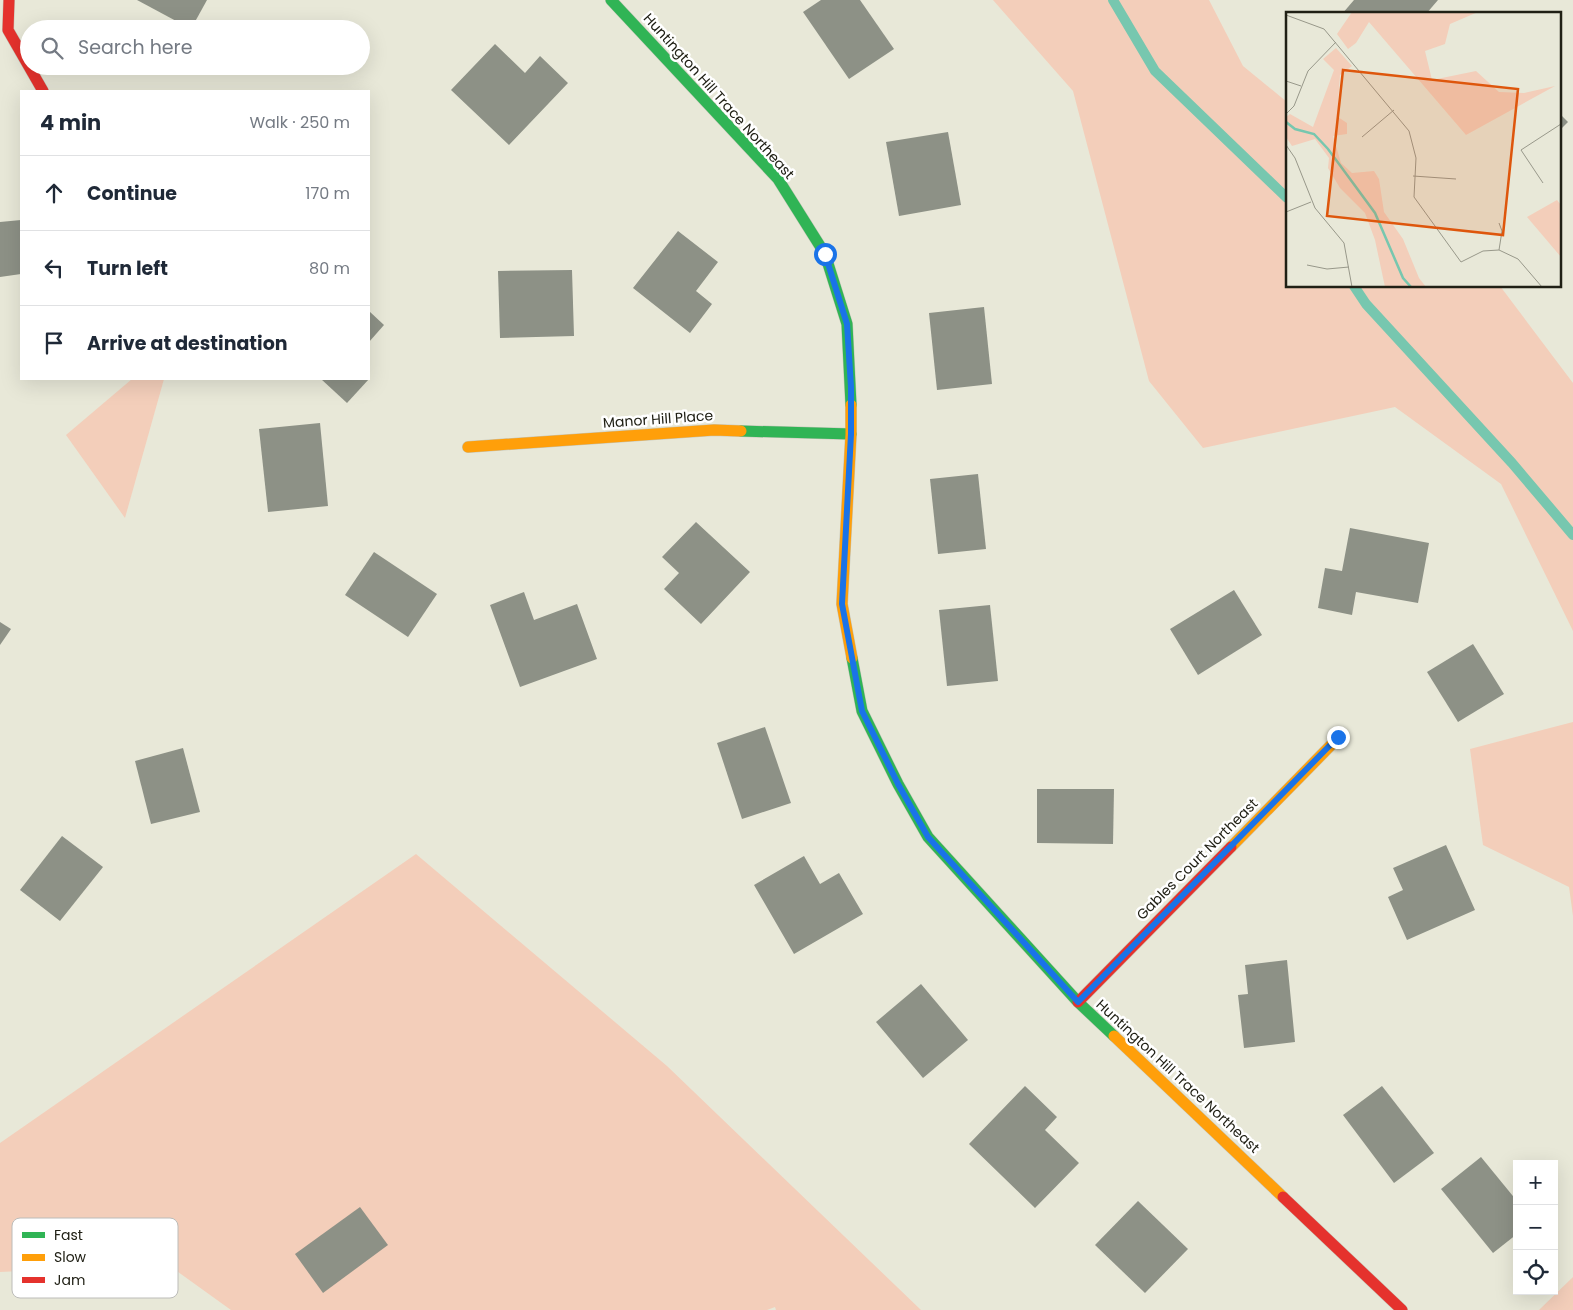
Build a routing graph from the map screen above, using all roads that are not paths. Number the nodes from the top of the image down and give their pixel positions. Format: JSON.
{"nodes":[{"id":1,"x":9,"y":0,"type":"edge"},
{"id":2,"x":611,"y":0,"type":"edge"},
{"id":3,"x":20,"y":51,"type":"edge"},
{"id":4,"x":34,"y":75,"type":"edge"},
{"id":5,"x":42,"y":90,"type":"edge"},
{"id":6,"x":851,"y":434,"type":"junction"},
{"id":7,"x":468,"y":447,"type":"dead end"},
{"id":8,"x":1338,"y":737,"type":"dead end"},
{"id":9,"x":1078,"y":1002,"type":"junction"},
{"id":10,"x":1402,"y":1310,"type":"edge"}],
"edges":[{"from":1,"to":3,"type":"street"},
{"from":2,"to":6,"type":"street","name":"Huntington Hill Trace Northeast"},
{"from":4,"to":5,"type":"street"},
{"from":6,"to":7,"type":"street","name":"Manor Hill Place"},
{"from":6,"to":9,"type":"street","name":"Huntington Hill Trace Northeast"},
{"from":8,"to":9,"type":"street","name":"Gables Court Northeast"},
{"from":9,"to":10,"type":"street","name":"Huntington Hill Trace Northeast"}]}
